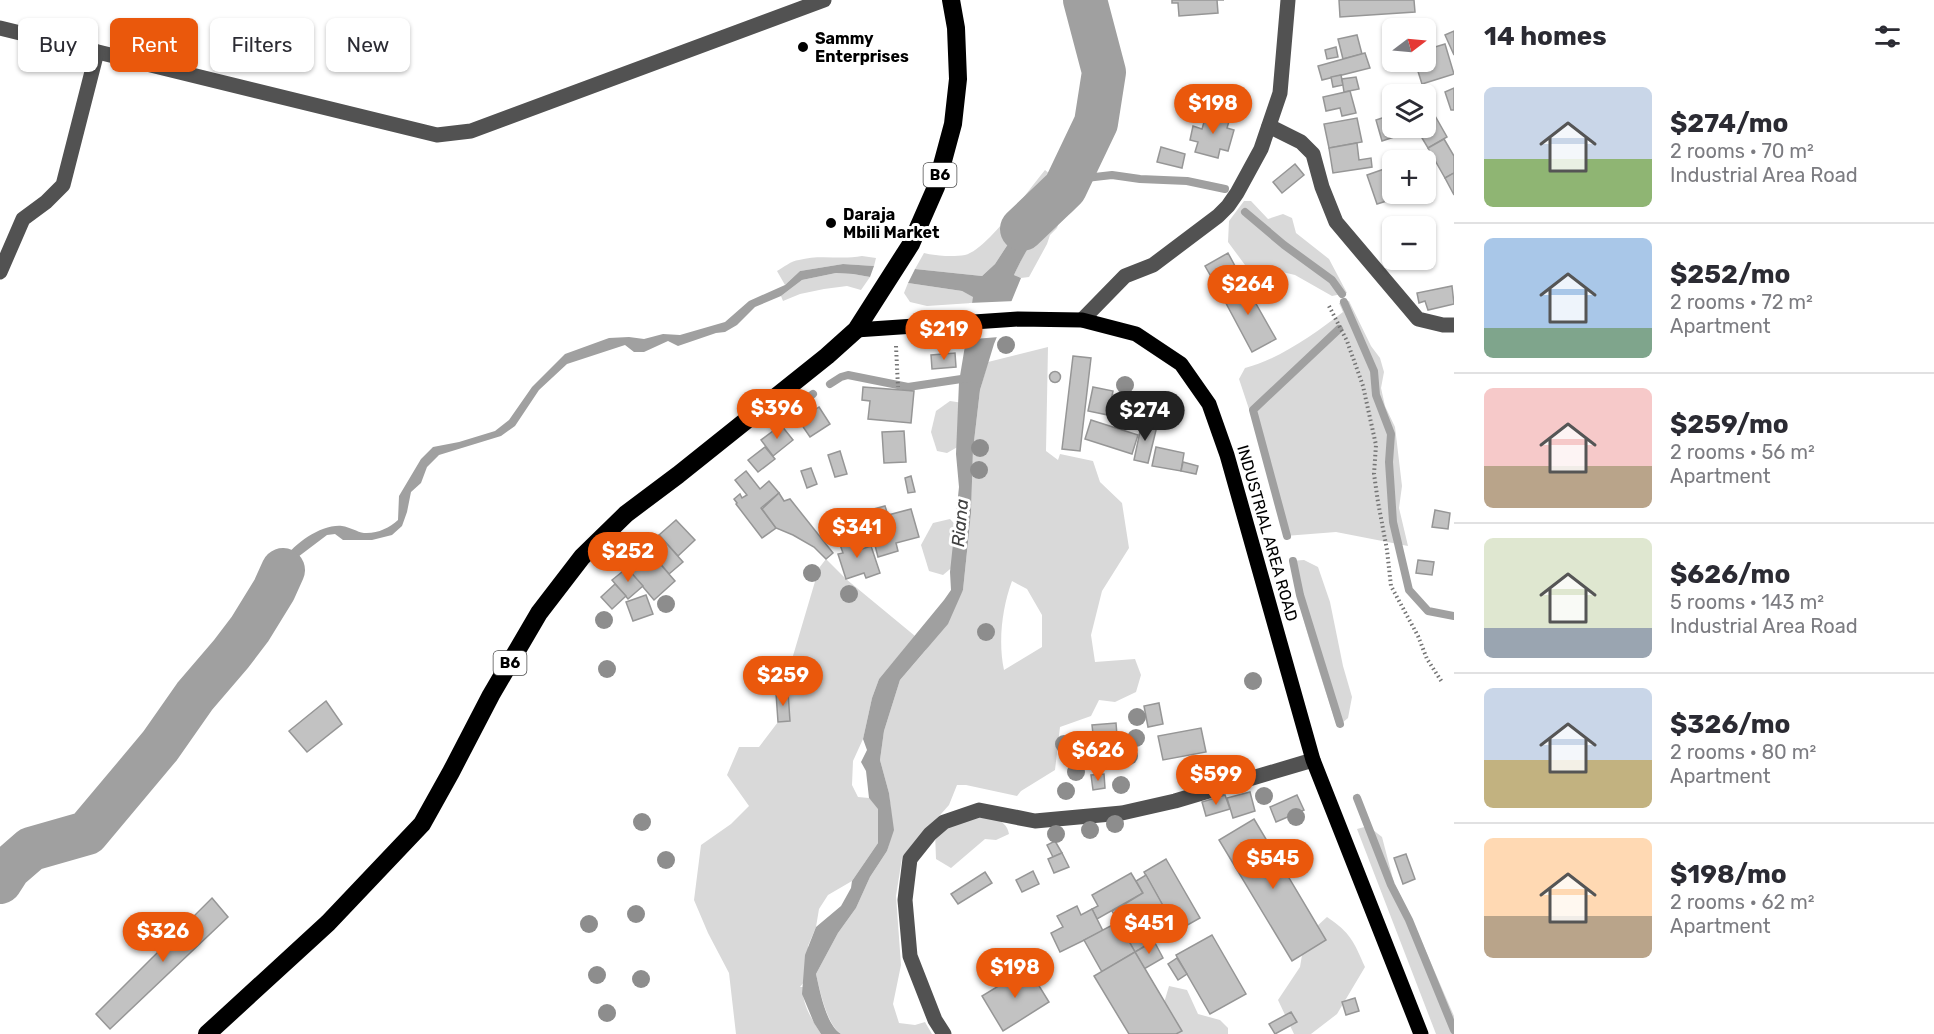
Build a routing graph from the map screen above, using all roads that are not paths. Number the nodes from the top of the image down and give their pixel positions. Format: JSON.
{"nodes":[{"id":1,"x":824,"y":0,"type":"edge"},
{"id":2,"x":951,"y":0,"type":"edge"},
{"id":3,"x":1288,"y":0,"type":"edge"},
{"id":4,"x":0,"y":28,"type":"edge"},
{"id":5,"x":18,"y":32,"type":"edge"},
{"id":6,"x":98,"y":52,"type":"edge"},
{"id":7,"x":92,"y":72,"type":"edge"},
{"id":8,"x":1269,"y":126,"type":"junction"},
{"id":9,"x":0,"y":272,"type":"edge"},
{"id":10,"x":1082,"y":320,"type":"junction"},
{"id":11,"x":1454,"y":325,"type":"edge"},
{"id":12,"x":856,"y":330,"type":"junction"},
{"id":13,"x":1313,"y":760,"type":"junction"},
{"id":14,"x":207,"y":1034,"type":"edge"},
{"id":15,"x":944,"y":1034,"type":"edge"},
{"id":16,"x":1421,"y":1034,"type":"edge"}],
"edges":[{"from":1,"to":6,"type":"street"},
{"from":2,"to":12,"type":"highway","number":"B6"},
{"from":3,"to":8,"type":"street"},
{"from":4,"to":5,"type":"street"},
{"from":7,"to":9,"type":"street"},
{"from":8,"to":10,"type":"street"},
{"from":8,"to":11,"type":"street"},
{"from":10,"to":12,"type":"main road","name":"INDUSTRIAL AREA ROAD"},
{"from":10,"to":13,"type":"main road","name":"INDUSTRIAL AREA ROAD"},
{"from":12,"to":14,"type":"highway","number":"B6"},
{"from":13,"to":15,"type":"street"},
{"from":13,"to":16,"type":"main road","name":"INDUSTRIAL AREA ROAD"}]}
